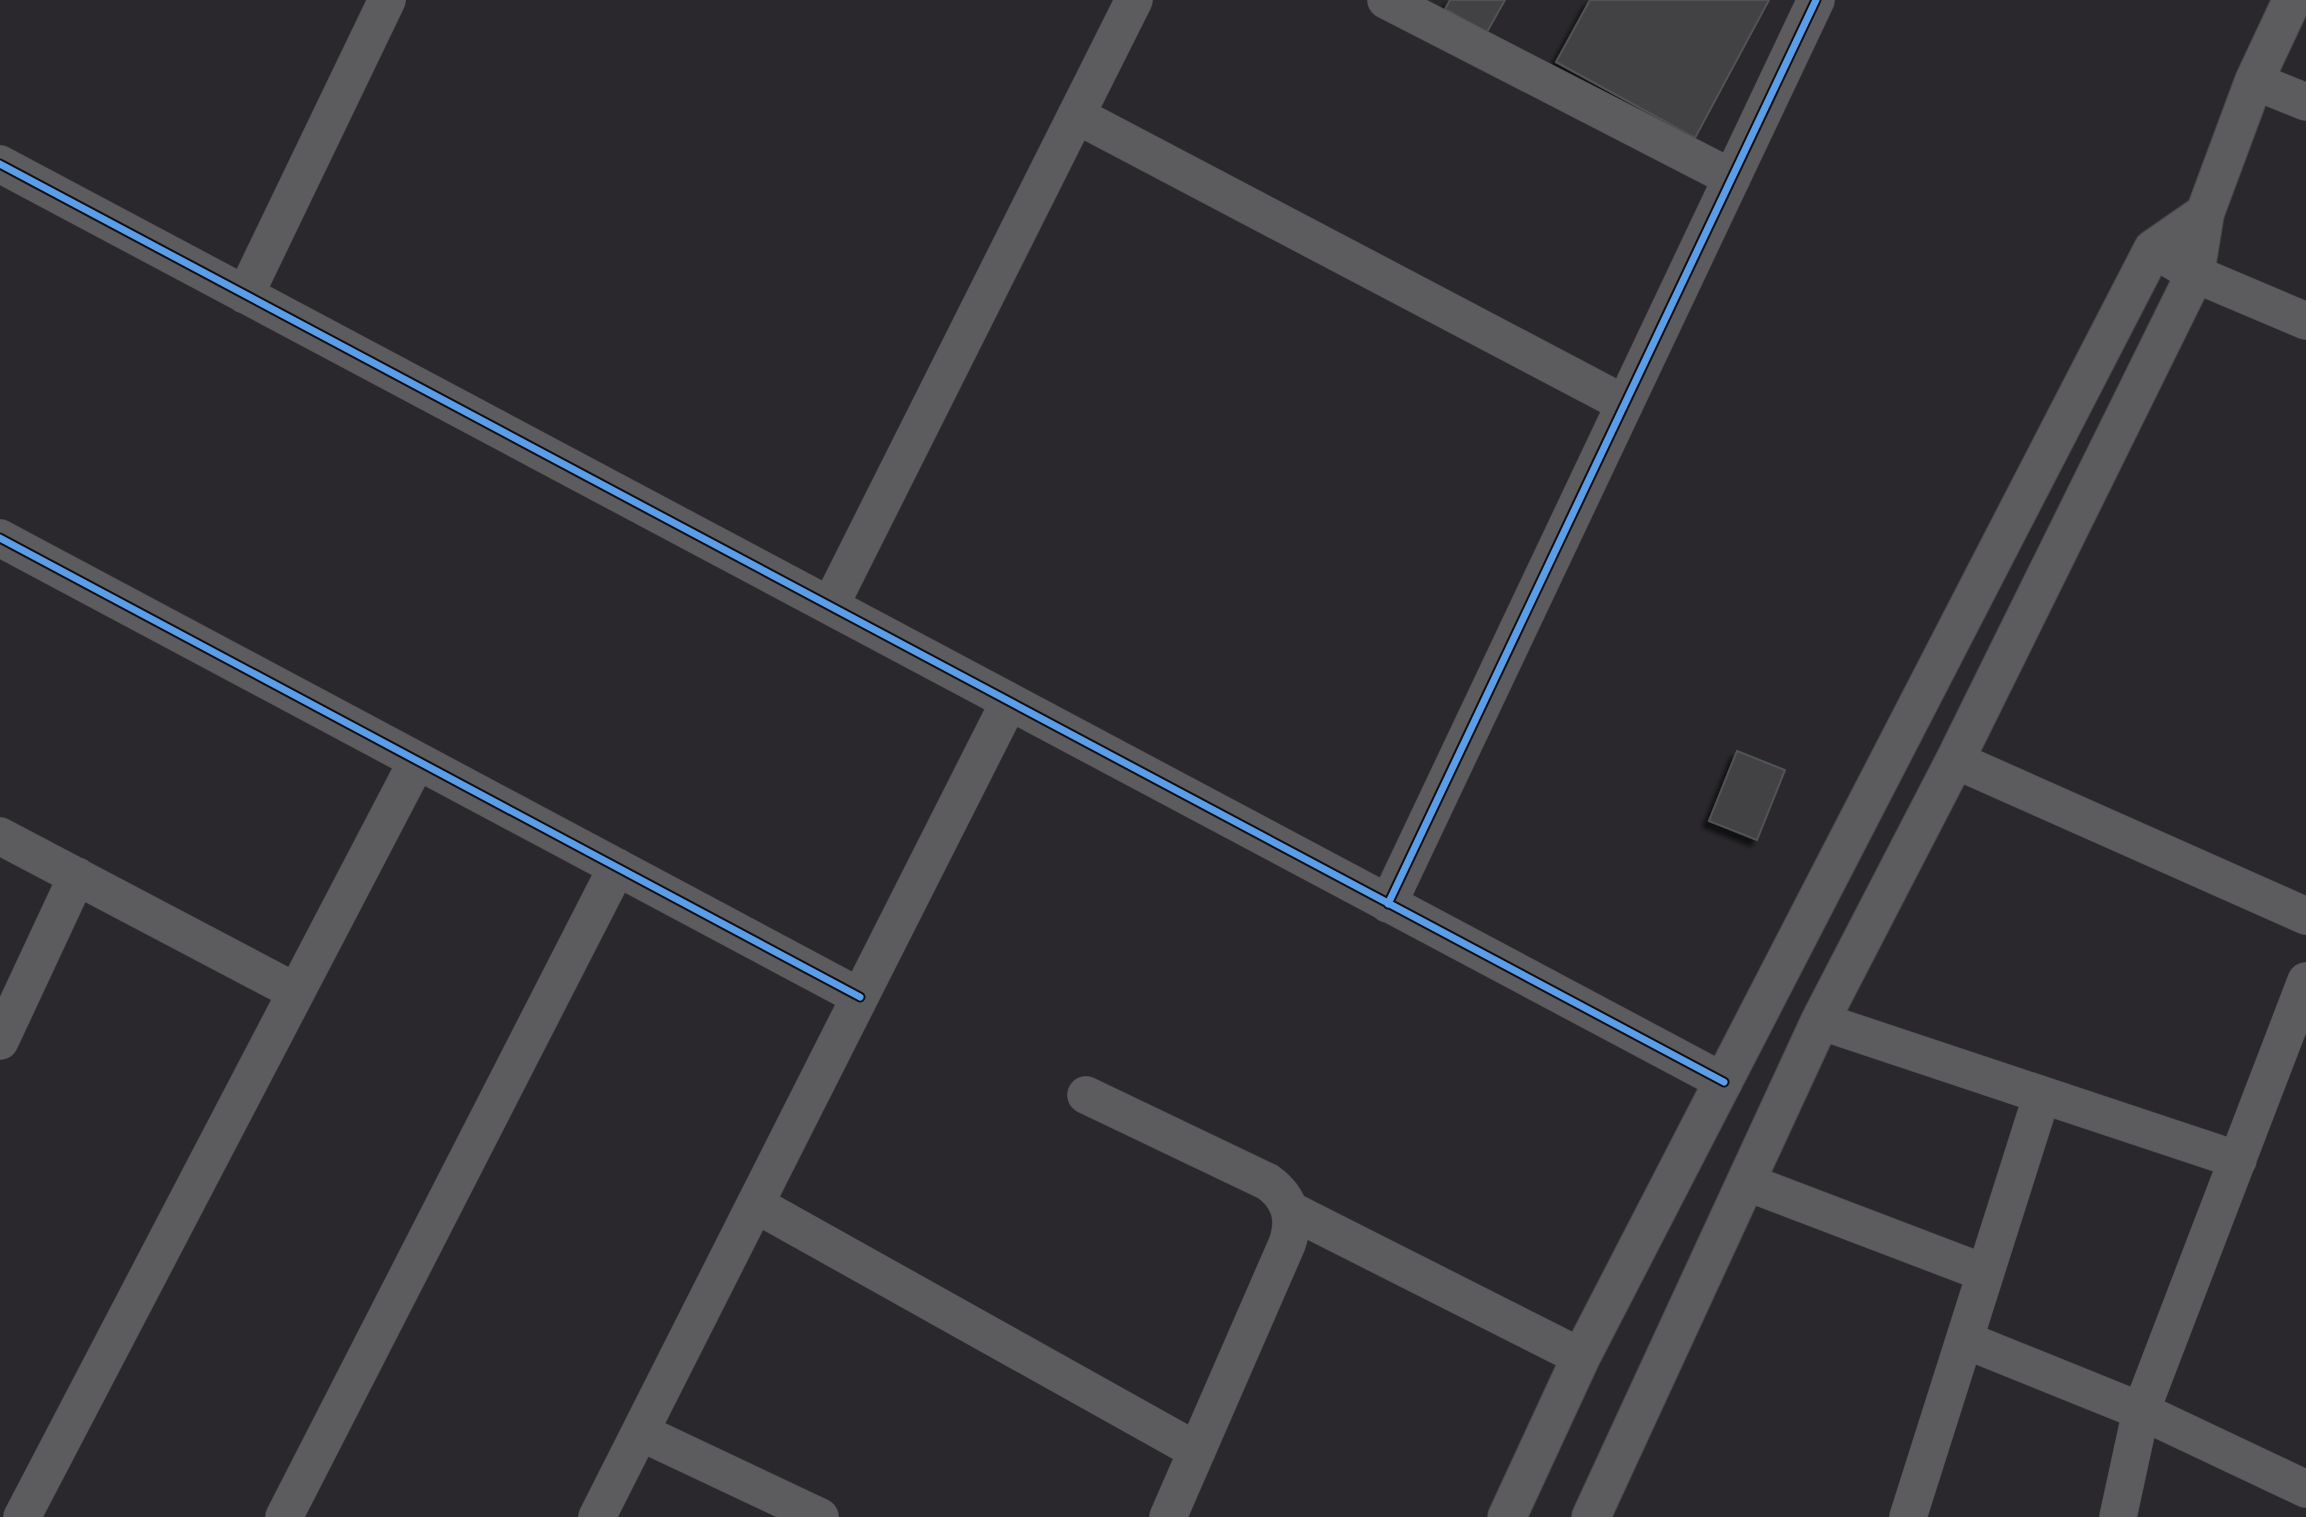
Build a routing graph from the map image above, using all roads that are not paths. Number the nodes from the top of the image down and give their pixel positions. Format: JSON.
{"nodes":[{"id":1,"x":387,"y":0,"type":"edge"},
{"id":2,"x":1133,"y":0,"type":"edge"},
{"id":3,"x":1386,"y":0,"type":"edge"},
{"id":4,"x":1816,"y":0,"type":"edge"},
{"id":5,"x":2291,"y":0,"type":"edge"},
{"id":6,"x":2254,"y":81,"type":"junction"},
{"id":7,"x":2306,"y":102,"type":"edge"},
{"id":8,"x":1076,"y":115,"type":"junction"},
{"id":9,"x":0,"y":164,"type":"edge"},
{"id":10,"x":1732,"y":178,"type":"junction"},
{"id":11,"x":2205,"y":213,"type":"junction"},
{"id":12,"x":2153,"y":249,"type":"junction"},
{"id":13,"x":2195,"y":274,"type":"junction"},
{"id":14,"x":245,"y":295,"type":"junction"},
{"id":15,"x":2306,"y":321,"type":"edge"},
{"id":16,"x":1625,"y":404,"type":"junction"},
{"id":17,"x":0,"y":538,"type":"edge"},
{"id":18,"x":830,"y":606,"type":"junction"},
{"id":19,"x":1009,"y":702,"type":"junction"},
{"id":20,"x":1955,"y":760,"type":"junction"},
{"id":21,"x":416,"y":761,"type":"junction"},
{"id":22,"x":0,"y":836,"type":"edge"},
{"id":23,"x":617,"y":867,"type":"junction"},
{"id":24,"x":77,"y":876,"type":"junction"},
{"id":25,"x":1388,"y":904,"type":"junction"},
{"id":26,"x":2306,"y":916,"type":"edge"},
{"id":27,"x":2306,"y":981,"type":"edge"},
{"id":28,"x":296,"y":992,"type":"junction"},
{"id":29,"x":860,"y":997,"type":"junction"},
{"id":30,"x":1820,"y":1021,"type":"junction"},
{"id":31,"x":0,"y":1041,"type":"edge"},
{"id":32,"x":1724,"y":1082,"type":"junction"},
{"id":33,"x":1086,"y":1095,"type":"dead end"},
{"id":34,"x":2042,"y":1095,"type":"junction"},
{"id":35,"x":2238,"y":1160,"type":"junction"},
{"id":36,"x":1746,"y":1182,"type":"junction"},
{"id":37,"x":755,"y":1204,"type":"junction"},
{"id":38,"x":1290,"y":1210,"type":"junction"},
{"id":39,"x":1985,"y":1273,"type":"junction"},
{"id":40,"x":1965,"y":1340,"type":"junction"},
{"id":41,"x":1581,"y":1357,"type":"junction"},
{"id":42,"x":2141,"y":1411,"type":"junction"},
{"id":43,"x":640,"y":1433,"type":"junction"},
{"id":44,"x":1197,"y":1451,"type":"junction"},
{"id":45,"x":2306,"y":1489,"type":"edge"},
{"id":46,"x":22,"y":1517,"type":"edge"},
{"id":47,"x":284,"y":1517,"type":"edge"},
{"id":48,"x":597,"y":1517,"type":"edge"},
{"id":49,"x":820,"y":1517,"type":"edge"},
{"id":50,"x":1168,"y":1517,"type":"edge"},
{"id":51,"x":1507,"y":1517,"type":"edge"},
{"id":52,"x":1591,"y":1517,"type":"edge"},
{"id":53,"x":1908,"y":1517,"type":"edge"},
{"id":54,"x":2118,"y":1517,"type":"edge"}],
"edges":[{"from":1,"to":14,"type":"street"},
{"from":2,"to":8,"type":"street"},
{"from":3,"to":10,"type":"street"},
{"from":4,"to":10,"type":"street"},
{"from":5,"to":6,"type":"main road"},
{"from":6,"to":7,"type":"street"},
{"from":6,"to":11,"type":"main road"},
{"from":8,"to":16,"type":"street"},
{"from":8,"to":18,"type":"street"},
{"from":9,"to":14,"type":"street"},
{"from":10,"to":16,"type":"street"},
{"from":11,"to":12,"type":"main road"},
{"from":11,"to":13,"type":"main road"},
{"from":12,"to":13,"type":"street"},
{"from":12,"to":32,"type":"main road"},
{"from":13,"to":15,"type":"street"},
{"from":13,"to":20,"type":"main road"},
{"from":14,"to":18,"type":"street"},
{"from":16,"to":25,"type":"street"},
{"from":17,"to":21,"type":"street"},
{"from":18,"to":19,"type":"street"},
{"from":19,"to":25,"type":"street"},
{"from":19,"to":29,"type":"street"},
{"from":20,"to":26,"type":"street"},
{"from":20,"to":30,"type":"main road"},
{"from":21,"to":23,"type":"street"},
{"from":21,"to":28,"type":"street"},
{"from":22,"to":24,"type":"street"},
{"from":23,"to":29,"type":"street"},
{"from":23,"to":47,"type":"street"},
{"from":24,"to":28,"type":"street"},
{"from":24,"to":31,"type":"street"},
{"from":25,"to":32,"type":"street"},
{"from":27,"to":35,"type":"street"},
{"from":28,"to":46,"type":"street"},
{"from":29,"to":37,"type":"street"},
{"from":30,"to":34,"type":"street"},
{"from":30,"to":36,"type":"main road"},
{"from":32,"to":41,"type":"main road"},
{"from":33,"to":38,"type":"street"},
{"from":34,"to":35,"type":"street"},
{"from":34,"to":39,"type":"street"},
{"from":35,"to":42,"type":"street"},
{"from":36,"to":39,"type":"street"},
{"from":36,"to":52,"type":"main road"},
{"from":37,"to":43,"type":"street"},
{"from":37,"to":44,"type":"street"},
{"from":38,"to":41,"type":"street"},
{"from":38,"to":44,"type":"street"},
{"from":39,"to":40,"type":"street"},
{"from":40,"to":42,"type":"street"},
{"from":40,"to":53,"type":"street"},
{"from":41,"to":51,"type":"main road"},
{"from":42,"to":45,"type":"street"},
{"from":42,"to":54,"type":"street"},
{"from":43,"to":48,"type":"street"},
{"from":43,"to":49,"type":"street"},
{"from":44,"to":50,"type":"street"}]}
